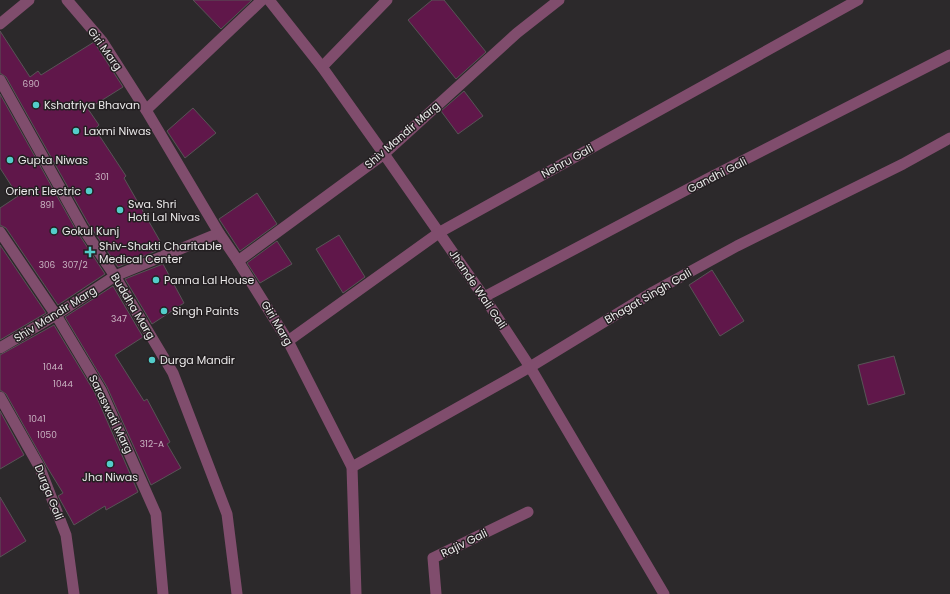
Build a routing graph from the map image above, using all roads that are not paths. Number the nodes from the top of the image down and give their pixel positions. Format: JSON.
{"nodes":[{"id":1,"x":29,"y":0,"type":"edge"},
{"id":2,"x":67,"y":0,"type":"edge"},
{"id":3,"x":262,"y":0,"type":"edge"},
{"id":4,"x":269,"y":0,"type":"edge"},
{"id":5,"x":387,"y":0,"type":"edge"},
{"id":6,"x":559,"y":0,"type":"edge"},
{"id":7,"x":858,"y":0,"type":"edge"},
{"id":8,"x":0,"y":24,"type":"edge"},
{"id":9,"x":950,"y":55,"type":"edge"},
{"id":10,"x":322,"y":67,"type":"junction"},
{"id":11,"x":0,"y":80,"type":"edge"},
{"id":12,"x":146,"y":110,"type":"junction"},
{"id":13,"x":950,"y":138,"type":"edge"},
{"id":14,"x":384,"y":154,"type":"junction"},
{"id":15,"x":0,"y":232,"type":"edge"},
{"id":16,"x":440,"y":232,"type":"junction"},
{"id":17,"x":219,"y":233,"type":"junction"},
{"id":18,"x":238,"y":261,"type":"junction"},
{"id":19,"x":115,"y":276,"type":"junction"},
{"id":20,"x":484,"y":297,"type":"junction"},
{"id":21,"x":56,"y":314,"type":"junction"},
{"id":22,"x":288,"y":341,"type":"junction"},
{"id":23,"x":0,"y":348,"type":"edge"},
{"id":24,"x":530,"y":367,"type":"junction"},
{"id":25,"x":0,"y":397,"type":"edge"},
{"id":26,"x":352,"y":467,"type":"junction"},
{"id":27,"x":528,"y":512,"type":"dead end"},
{"id":28,"x":74,"y":594,"type":"edge"},
{"id":29,"x":163,"y":594,"type":"edge"},
{"id":30,"x":237,"y":594,"type":"edge"},
{"id":31,"x":356,"y":594,"type":"edge"},
{"id":32,"x":436,"y":594,"type":"edge"},
{"id":33,"x":664,"y":594,"type":"edge"}],
"edges":[{"from":1,"to":8,"type":"street"},
{"from":2,"to":12,"type":"street","name":"Giri Marg"},
{"from":3,"to":12,"type":"street"},
{"from":4,"to":10,"type":"street","name":"Jhande Wali Gali"},
{"from":5,"to":10,"type":"street"},
{"from":6,"to":14,"type":"street","name":"Shiv Mandir Marg"},
{"from":7,"to":16,"type":"street","name":"Nehru Gali"},
{"from":9,"to":20,"type":"street","name":"Gandhi Gali"},
{"from":10,"to":14,"type":"street","name":"Jhande Wali Gali"},
{"from":11,"to":19,"type":"street","name":"Buddha Marg"},
{"from":12,"to":17,"type":"street","name":"Giri Marg"},
{"from":13,"to":24,"type":"street","name":"Bhagat Singh Gali"},
{"from":14,"to":16,"type":"street","name":"Jhande Wali Gali"},
{"from":14,"to":18,"type":"street","name":"Shiv Mandir Marg"},
{"from":15,"to":21,"type":"street","name":"Saraswati Marg"},
{"from":16,"to":20,"type":"street","name":"Jhande Wali Gali"},
{"from":16,"to":22,"type":"street","name":"Nehru Gali"},
{"from":17,"to":18,"type":"street","name":"Giri Marg"},
{"from":17,"to":19,"type":"street","name":"Shiv Mandir Marg"},
{"from":18,"to":22,"type":"street","name":"Giri Marg"},
{"from":19,"to":21,"type":"street","name":"Shiv Mandir Marg"},
{"from":19,"to":30,"type":"street","name":"Buddha Marg"},
{"from":20,"to":24,"type":"street","name":"Jhande Wali Gali"},
{"from":21,"to":23,"type":"street","name":"Shiv Mandir Marg"},
{"from":21,"to":29,"type":"street","name":"Saraswati Marg"},
{"from":22,"to":26,"type":"street","name":"Giri Marg"},
{"from":24,"to":26,"type":"street","name":"Bhagat Singh Gali"},
{"from":24,"to":33,"type":"street","name":"Jhande Wali Gali"},
{"from":25,"to":28,"type":"street","name":"Durga Gali"},
{"from":26,"to":31,"type":"street","name":"Giri Marg"},
{"from":27,"to":32,"type":"street","name":"Rajiv Gali"}]}
